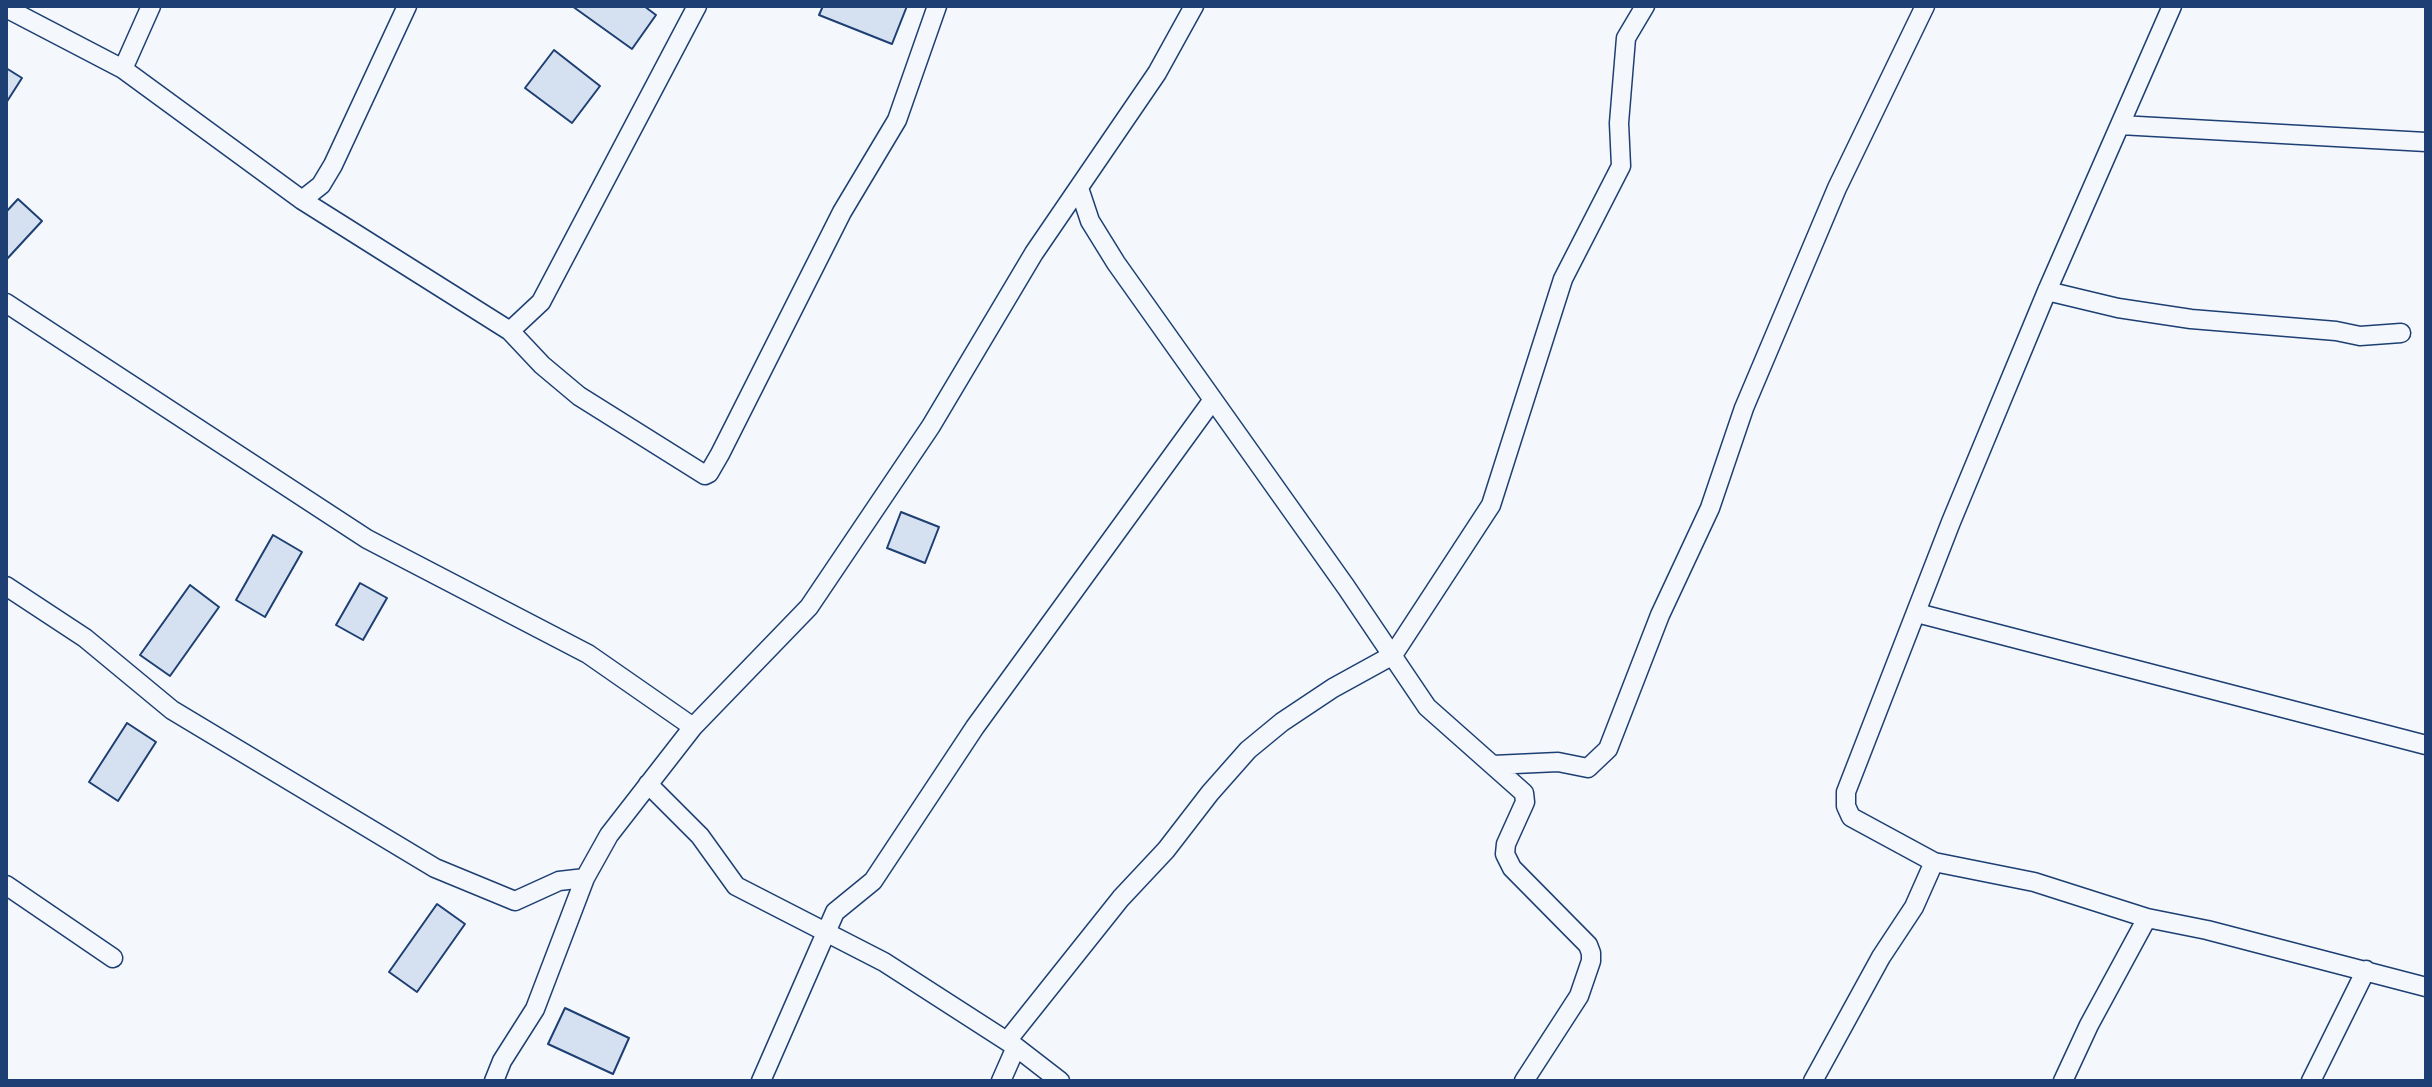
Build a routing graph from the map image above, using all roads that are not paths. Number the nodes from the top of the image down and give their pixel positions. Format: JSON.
{"nodes":[{"id":1,"x":151,"y":6,"type":"edge"},
{"id":2,"x":407,"y":6,"type":"edge"},
{"id":3,"x":697,"y":6,"type":"edge"},
{"id":4,"x":937,"y":6,"type":"edge"},
{"id":5,"x":1194,"y":6,"type":"edge"},
{"id":6,"x":1645,"y":6,"type":"edge"},
{"id":7,"x":1925,"y":6,"type":"edge"},
{"id":8,"x":2172,"y":6,"type":"edge"},
{"id":9,"x":6,"y":8,"type":"edge"},
{"id":10,"x":123,"y":69,"type":"junction"},
{"id":11,"x":2120,"y":125,"type":"junction"},
{"id":12,"x":2426,"y":142,"type":"edge"},
{"id":13,"x":1079,"y":188,"type":"junction"},
{"id":14,"x":302,"y":200,"type":"junction"},
{"id":15,"x":2047,"y":291,"type":"junction"},
{"id":16,"x":6,"y":303,"type":"edge"},
{"id":17,"x":510,"y":331,"type":"junction"},
{"id":18,"x":2401,"y":333,"type":"dead end"},
{"id":19,"x":1212,"y":401,"type":"junction"},
{"id":20,"x":6,"y":586,"type":"edge"},
{"id":21,"x":1917,"y":613,"type":"junction"},
{"id":22,"x":1393,"y":655,"type":"junction"},
{"id":23,"x":693,"y":727,"type":"junction"},
{"id":24,"x":2426,"y":745,"type":"edge"},
{"id":25,"x":1493,"y":765,"type":"junction"},
{"id":26,"x":648,"y":784,"type":"junction"},
{"id":27,"x":1934,"y":862,"type":"junction"},
{"id":28,"x":585,"y":878,"type":"junction"},
{"id":29,"x":6,"y":885,"type":"edge"},
{"id":30,"x":2147,"y":918,"type":"junction"},
{"id":31,"x":824,"y":931,"type":"junction"},
{"id":32,"x":113,"y":958,"type":"dead end"},
{"id":33,"x":2366,"y":970,"type":"junction"},
{"id":34,"x":2426,"y":987,"type":"edge"},
{"id":35,"x":1011,"y":1044,"type":"junction"},
{"id":36,"x":494,"y":1081,"type":"edge"},
{"id":37,"x":761,"y":1081,"type":"edge"},
{"id":38,"x":1001,"y":1081,"type":"edge"},
{"id":39,"x":1060,"y":1081,"type":"edge"},
{"id":40,"x":1524,"y":1081,"type":"edge"},
{"id":41,"x":1813,"y":1081,"type":"edge"},
{"id":42,"x":2063,"y":1081,"type":"edge"},
{"id":43,"x":2311,"y":1081,"type":"edge"}],
"edges":[{"from":1,"to":10,"type":"street"},
{"from":2,"to":14,"type":"street"},
{"from":3,"to":17,"type":"street"},
{"from":4,"to":17,"type":"street"},
{"from":5,"to":13,"type":"street"},
{"from":6,"to":22,"type":"street"},
{"from":7,"to":25,"type":"street"},
{"from":8,"to":11,"type":"street"},
{"from":9,"to":10,"type":"street"},
{"from":10,"to":14,"type":"street"},
{"from":11,"to":12,"type":"street"},
{"from":11,"to":15,"type":"street"},
{"from":13,"to":19,"type":"street"},
{"from":13,"to":23,"type":"street"},
{"from":14,"to":17,"type":"street"},
{"from":15,"to":18,"type":"street"},
{"from":15,"to":21,"type":"street"},
{"from":16,"to":23,"type":"street"},
{"from":19,"to":22,"type":"street"},
{"from":19,"to":31,"type":"street"},
{"from":20,"to":28,"type":"street"},
{"from":21,"to":24,"type":"street"},
{"from":21,"to":27,"type":"street"},
{"from":22,"to":25,"type":"street"},
{"from":22,"to":35,"type":"street"},
{"from":23,"to":26,"type":"street"},
{"from":25,"to":40,"type":"street"},
{"from":26,"to":28,"type":"street"},
{"from":26,"to":31,"type":"street"},
{"from":27,"to":30,"type":"street"},
{"from":27,"to":41,"type":"street"},
{"from":28,"to":36,"type":"street"},
{"from":29,"to":32,"type":"street"},
{"from":30,"to":33,"type":"street"},
{"from":30,"to":42,"type":"street"},
{"from":31,"to":35,"type":"street"},
{"from":31,"to":37,"type":"street"},
{"from":33,"to":34,"type":"street"},
{"from":33,"to":43,"type":"street"},
{"from":35,"to":38,"type":"street"},
{"from":35,"to":39,"type":"street"}]}
